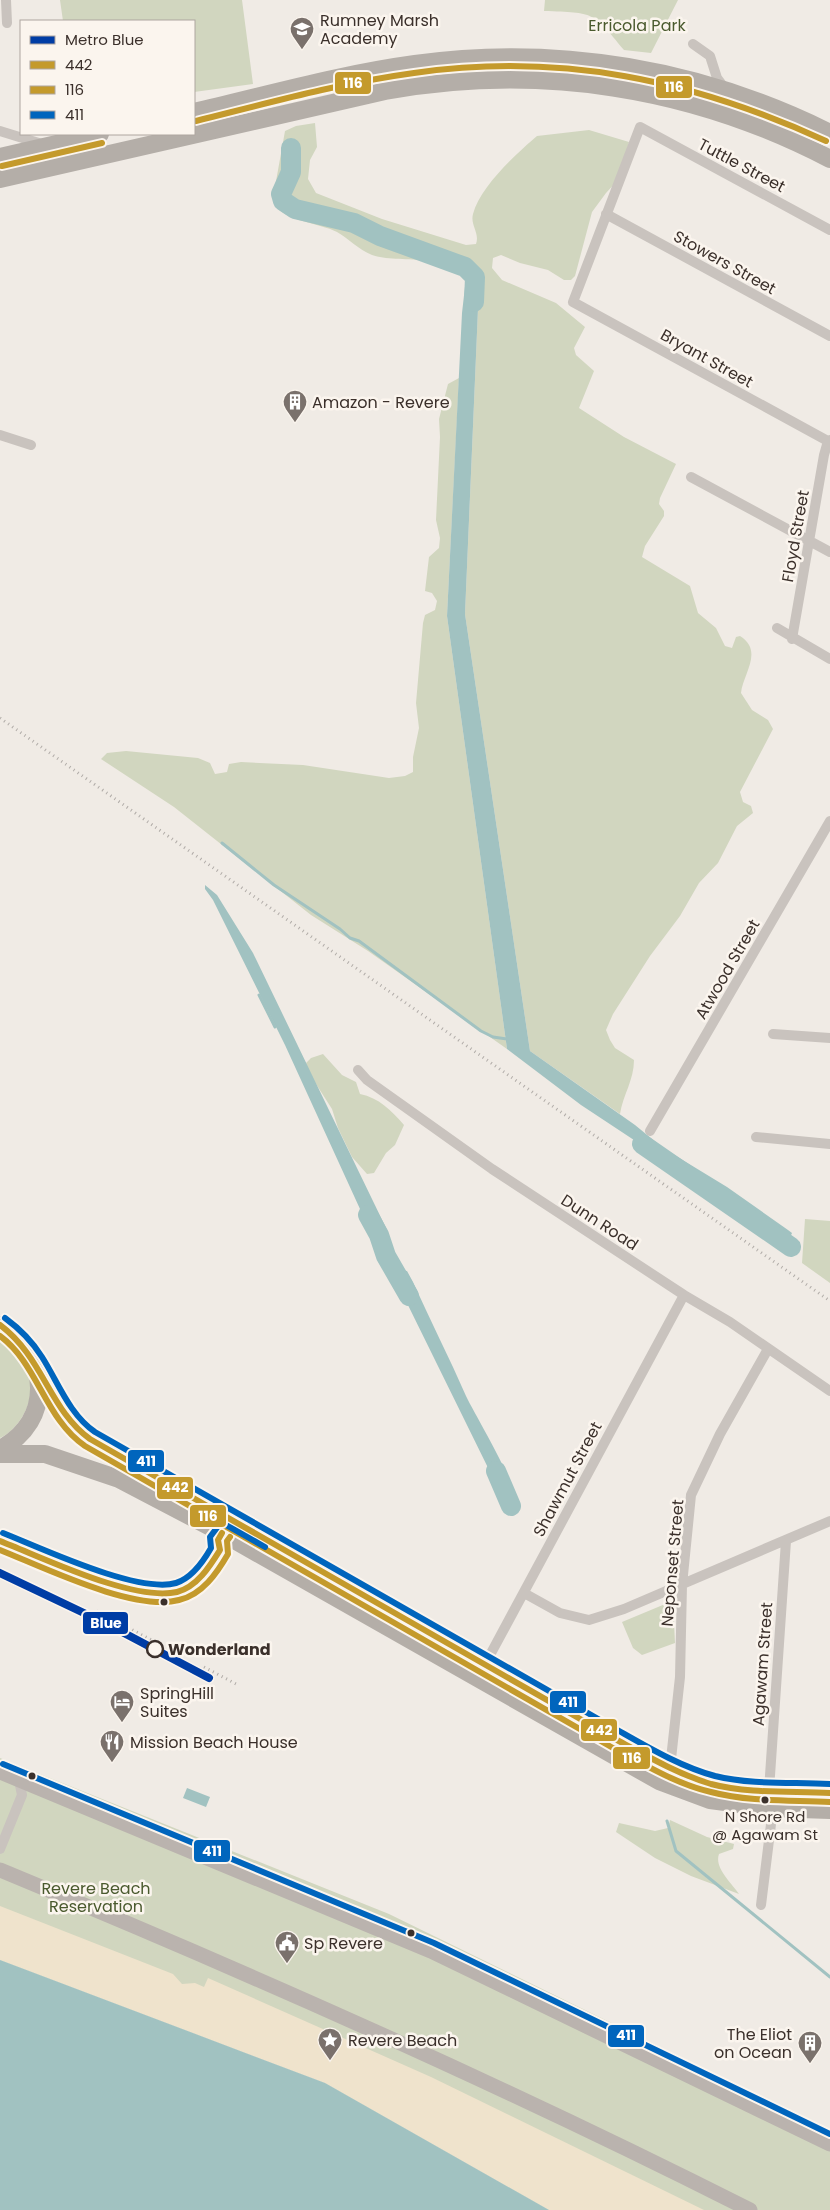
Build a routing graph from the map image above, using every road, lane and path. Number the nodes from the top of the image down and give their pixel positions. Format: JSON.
{"nodes":[{"id":1,"x":6,"y":0,"type":"edge"},
{"id":2,"x":7,"y":23,"type":"dead end"},
{"id":3,"x":693,"y":44,"type":"dead end"},
{"id":4,"x":726,"y":90,"type":"junction"},
{"id":5,"x":195,"y":112,"type":"edge"},
{"id":6,"x":0,"y":131,"type":"edge"},
{"id":7,"x":830,"y":133,"type":"edge"},
{"id":8,"x":195,"y":134,"type":"edge"},
{"id":9,"x":96,"y":135,"type":"edge"},
{"id":10,"x":192,"y":135,"type":"edge"},
{"id":11,"x":49,"y":146,"type":"junction"},
{"id":12,"x":0,"y":157,"type":"edge"},
{"id":13,"x":830,"y":159,"type":"edge"},
{"id":14,"x":0,"y":179,"type":"edge"},
{"id":15,"x":606,"y":214,"type":"junction"},
{"id":16,"x":830,"y":230,"type":"edge"},
{"id":17,"x":830,"y":336,"type":"edge"},
{"id":18,"x":0,"y":435,"type":"edge"},
{"id":19,"x":829,"y":440,"type":"edge"},
{"id":20,"x":31,"y":445,"type":"dead end"},
{"id":21,"x":691,"y":477,"type":"dead end"},
{"id":22,"x":810,"y":541,"type":"junction"},
{"id":23,"x":830,"y":552,"type":"edge"},
{"id":24,"x":776,"y":628,"type":"dead end"},
{"id":25,"x":792,"y":639,"type":"junction"},
{"id":26,"x":830,"y":659,"type":"edge"},
{"id":27,"x":830,"y":821,"type":"edge"},
{"id":28,"x":774,"y":1034,"type":"dead end"},
{"id":29,"x":830,"y":1038,"type":"edge"},
{"id":30,"x":358,"y":1070,"type":"dead end"},
{"id":31,"x":650,"y":1130,"type":"dead end"},
{"id":32,"x":756,"y":1137,"type":"dead end"},
{"id":33,"x":830,"y":1144,"type":"edge"},
{"id":34,"x":684,"y":1295,"type":"junction"},
{"id":35,"x":0,"y":1325,"type":"edge"},
{"id":36,"x":768,"y":1349,"type":"junction"},
{"id":37,"x":35,"y":1364,"type":"junction"},
{"id":38,"x":830,"y":1391,"type":"edge"},
{"id":39,"x":0,"y":1449,"type":"edge"},
{"id":40,"x":0,"y":1454,"type":"edge"},
{"id":41,"x":830,"y":1521,"type":"edge"},
{"id":42,"x":786,"y":1541,"type":"junction"},
{"id":43,"x":682,"y":1585,"type":"junction"},
{"id":44,"x":524,"y":1593,"type":"junction"},
{"id":45,"x":481,"y":1671,"type":"junction"},
{"id":46,"x":670,"y":1768,"type":"junction"},
{"id":47,"x":0,"y":1772,"type":"edge"},
{"id":48,"x":19,"y":1780,"type":"junction"},
{"id":49,"x":769,"y":1790,"type":"junction"},
{"id":50,"x":830,"y":1792,"type":"edge"},
{"id":51,"x":773,"y":1808,"type":"junction"},
{"id":52,"x":830,"y":1810,"type":"edge"},
{"id":53,"x":0,"y":1849,"type":"edge"},
{"id":54,"x":0,"y":1870,"type":"edge"},
{"id":55,"x":761,"y":1905,"type":"dead end"},
{"id":56,"x":830,"y":2144,"type":"edge"},
{"id":57,"x":750,"y":2210,"type":"edge"}],
"edges":[{"from":1,"to":2,"type":"street"},
{"from":3,"to":4,"type":"street"},
{"from":4,"to":5,"type":"highway"},
{"from":4,"to":7,"type":"highway"},
{"from":6,"to":11,"type":"street"},
{"from":8,"to":13,"type":"highway"},
{"from":9,"to":11,"type":"highway"},
{"from":10,"to":14,"type":"highway"},
{"from":11,"to":12,"type":"highway"},
{"from":15,"to":16,"type":"street","name":"Tuttle Street"},
{"from":15,"to":17,"type":"street","name":"Stowers Street"},
{"from":15,"to":19,"type":"street","name":"Bryant Street"},
{"from":18,"to":20,"type":"street"},
{"from":19,"to":22,"type":"street","name":"Floyd Street"},
{"from":21,"to":22,"type":"street"},
{"from":22,"to":23,"type":"street"},
{"from":22,"to":25,"type":"street","name":"Floyd Street"},
{"from":24,"to":25,"type":"street"},
{"from":25,"to":26,"type":"street"},
{"from":27,"to":31,"type":"street","name":"Atwood Street"},
{"from":28,"to":29,"type":"street"},
{"from":30,"to":34,"type":"street","name":"Dunn Road"},
{"from":32,"to":33,"type":"street"},
{"from":34,"to":36,"type":"street","name":"Dunn Road"},
{"from":34,"to":44,"type":"street","name":"Shawmut Street"},
{"from":35,"to":37,"type":"highway"},
{"from":36,"to":38,"type":"street","name":"Dunn Road"},
{"from":36,"to":43,"type":"street","name":"Neponset Street"},
{"from":37,"to":39,"type":"highway"},
{"from":37,"to":45,"type":"highway"},
{"from":40,"to":45,"type":"highway"},
{"from":41,"to":42,"type":"street"},
{"from":42,"to":43,"type":"street"},
{"from":42,"to":49,"type":"street","name":"Agawam Street"},
{"from":43,"to":44,"type":"street"},
{"from":43,"to":46,"type":"street","name":"Neponset Street"},
{"from":44,"to":45,"type":"street","name":"Shawmut Street"},
{"from":45,"to":46,"type":"highway"},
{"from":45,"to":51,"type":"highway"},
{"from":46,"to":49,"type":"highway"},
{"from":47,"to":48,"type":"main road"},
{"from":48,"to":53,"type":"street"},
{"from":48,"to":56,"type":"main road"},
{"from":49,"to":50,"type":"highway"},
{"from":51,"to":52,"type":"highway"},
{"from":51,"to":55,"type":"street"},
{"from":54,"to":57,"type":"main road"}]}
